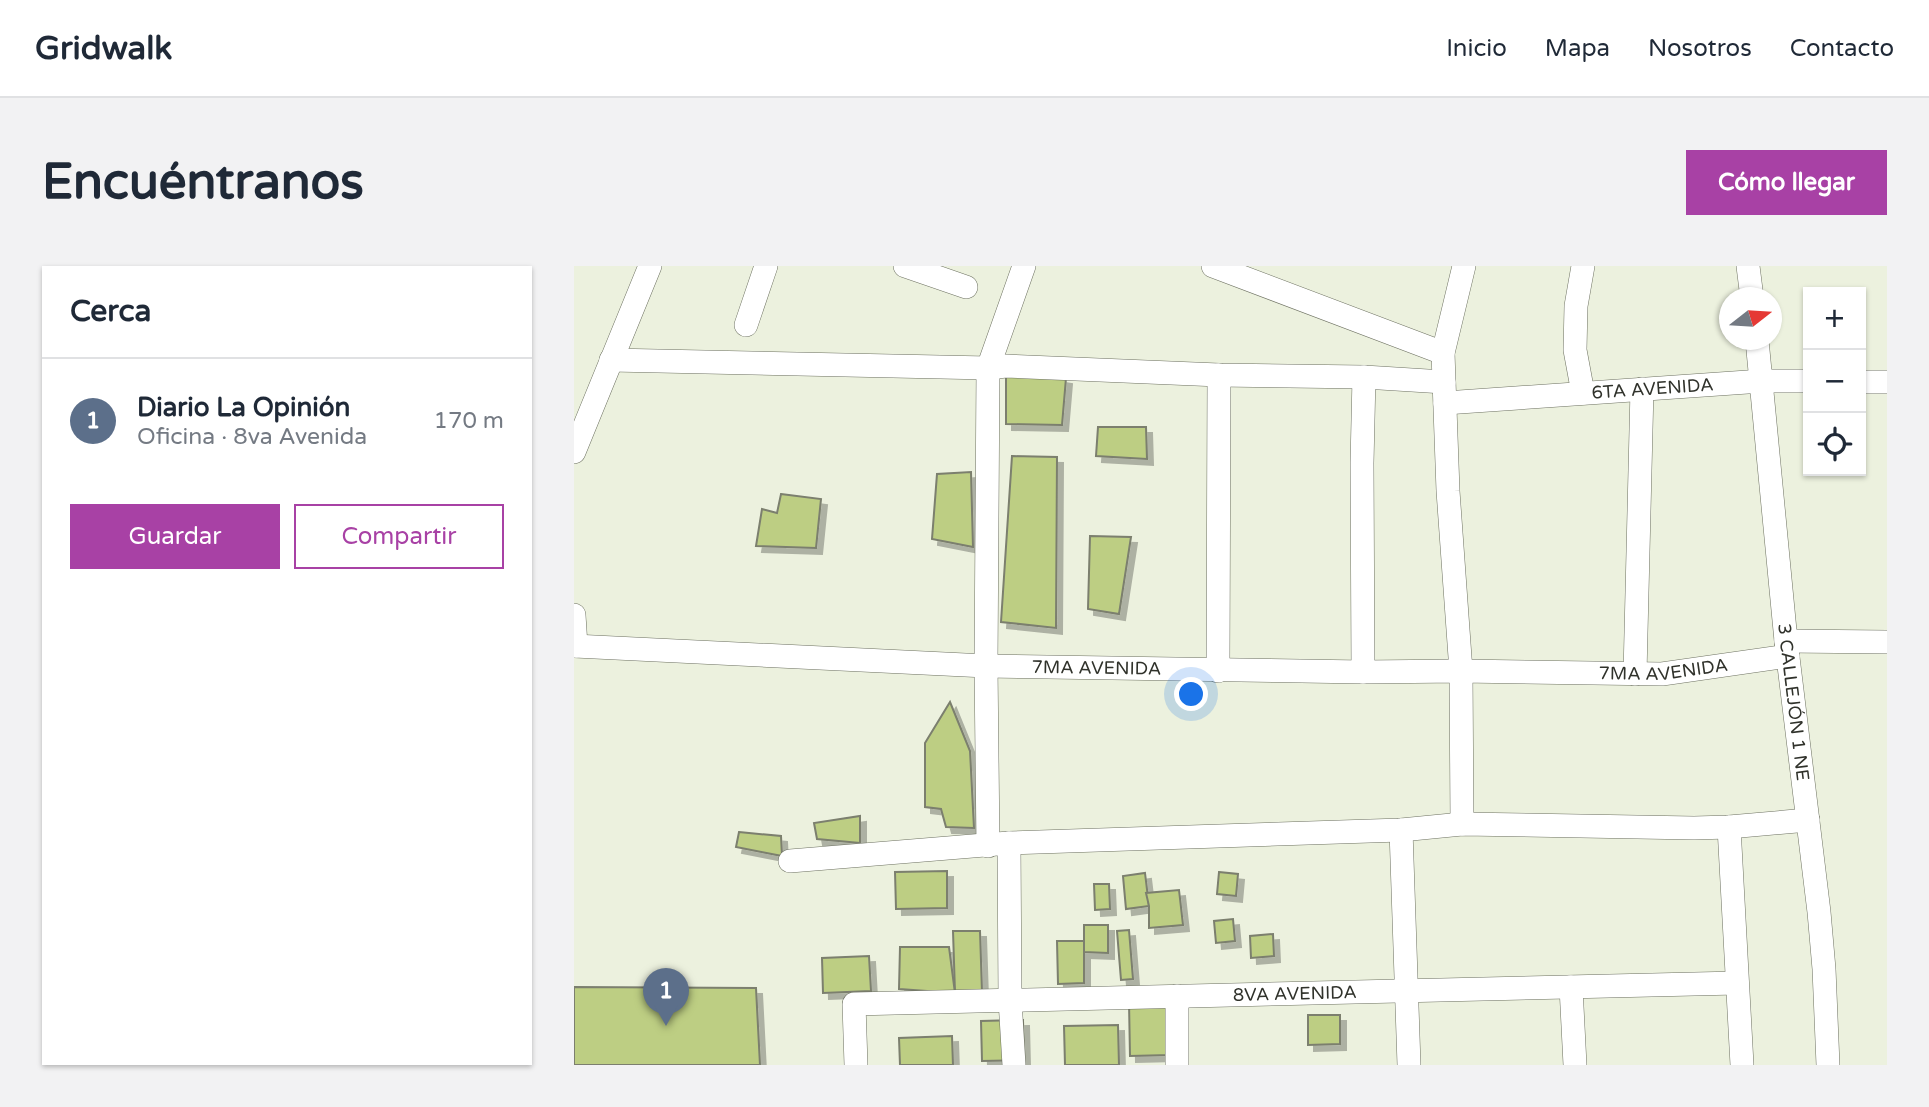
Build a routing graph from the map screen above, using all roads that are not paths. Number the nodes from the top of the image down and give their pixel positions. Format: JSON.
{"nodes":[{"id":1,"x":650,"y":266,"type":"edge"},
{"id":2,"x":766,"y":266,"type":"edge"},
{"id":3,"x":905,"y":266,"type":"edge"},
{"id":4,"x":1024,"y":266,"type":"edge"},
{"id":5,"x":1213,"y":266,"type":"edge"},
{"id":6,"x":1464,"y":266,"type":"edge"},
{"id":7,"x":1583,"y":266,"type":"edge"},
{"id":8,"x":1748,"y":266,"type":"edge"},
{"id":9,"x":966,"y":287,"type":"dead end"},
{"id":10,"x":1751,"y":287,"type":"edge"},
{"id":11,"x":746,"y":325,"type":"dead end"},
{"id":12,"x":1758,"y":350,"type":"edge"},
{"id":13,"x":1443,"y":353,"type":"junction"},
{"id":14,"x":611,"y":360,"type":"junction"},
{"id":15,"x":988,"y":368,"type":"junction"},
{"id":16,"x":1219,"y":374,"type":"junction"},
{"id":17,"x":1364,"y":377,"type":"junction"},
{"id":18,"x":1762,"y":381,"type":"junction"},
{"id":19,"x":1803,"y":382,"type":"edge"},
{"id":20,"x":1866,"y":382,"type":"edge"},
{"id":21,"x":1887,"y":382,"type":"edge"},
{"id":22,"x":1642,"y":389,"type":"junction"},
{"id":23,"x":1444,"y":393,"type":"junction"},
{"id":24,"x":1583,"y":393,"type":"junction"},
{"id":25,"x":574,"y":452,"type":"edge"},
{"id":26,"x":574,"y":615,"type":"edge"},
{"id":27,"x":1887,"y":642,"type":"edge"},
{"id":28,"x":575,"y":646,"type":"edge"},
{"id":29,"x":1787,"y":649,"type":"junction"},
{"id":30,"x":986,"y":666,"type":"junction"},
{"id":31,"x":1218,"y":671,"type":"junction"},
{"id":32,"x":1461,"y":671,"type":"junction"},
{"id":33,"x":1363,"y":672,"type":"junction"},
{"id":34,"x":1635,"y":674,"type":"junction"},
{"id":35,"x":1808,"y":820,"type":"junction"},
{"id":36,"x":1462,"y":824,"type":"junction"},
{"id":37,"x":1729,"y":827,"type":"junction"},
{"id":38,"x":1401,"y":830,"type":"junction"},
{"id":39,"x":998,"y":845,"type":"junction"},
{"id":40,"x":790,"y":861,"type":"dead end"},
{"id":41,"x":1737,"y":983,"type":"junction"},
{"id":42,"x":1571,"y":987,"type":"junction"},
{"id":43,"x":1405,"y":991,"type":"junction"},
{"id":44,"x":1177,"y":996,"type":"junction"},
{"id":45,"x":1010,"y":1000,"type":"junction"},
{"id":46,"x":856,"y":1065,"type":"edge"},
{"id":47,"x":1014,"y":1065,"type":"edge"},
{"id":48,"x":1177,"y":1065,"type":"edge"},
{"id":49,"x":1409,"y":1065,"type":"edge"},
{"id":50,"x":1575,"y":1065,"type":"edge"},
{"id":51,"x":1742,"y":1065,"type":"edge"},
{"id":52,"x":1828,"y":1065,"type":"edge"}],
"edges":[{"from":1,"to":14,"type":"street"},
{"from":2,"to":11,"type":"street"},
{"from":3,"to":9,"type":"street"},
{"from":4,"to":15,"type":"street"},
{"from":5,"to":13,"type":"street"},
{"from":6,"to":13,"type":"street"},
{"from":7,"to":24,"type":"street","name":"6TA AVENIDA"},
{"from":8,"to":10,"type":"street"},
{"from":12,"to":18,"type":"street","name":"3 CALLEJÓN 1 NE"},
{"from":13,"to":23,"type":"street"},
{"from":14,"to":15,"type":"street"},
{"from":14,"to":25,"type":"street"},
{"from":15,"to":16,"type":"street"},
{"from":15,"to":30,"type":"street"},
{"from":16,"to":17,"type":"street"},
{"from":16,"to":31,"type":"street"},
{"from":17,"to":23,"type":"street"},
{"from":17,"to":33,"type":"street"},
{"from":18,"to":19,"type":"street","name":"6TA AVENIDA"},
{"from":18,"to":22,"type":"street","name":"6TA AVENIDA"},
{"from":18,"to":29,"type":"street","name":"3 CALLEJÓN 1 NE"},
{"from":20,"to":21,"type":"street"},
{"from":22,"to":24,"type":"street","name":"6TA AVENIDA"},
{"from":22,"to":34,"type":"street"},
{"from":23,"to":24,"type":"street"},
{"from":23,"to":32,"type":"street"},
{"from":26,"to":28,"type":"street"},
{"from":27,"to":29,"type":"street","name":"7MA AVENIDA"},
{"from":28,"to":30,"type":"street","name":"7MA AVENIDA"},
{"from":29,"to":34,"type":"street","name":"7MA AVENIDA"},
{"from":29,"to":35,"type":"street","name":"3 CALLEJÓN 1 NE"},
{"from":30,"to":31,"type":"street","name":"7MA AVENIDA"},
{"from":30,"to":39,"type":"street"},
{"from":31,"to":33,"type":"street","name":"7MA AVENIDA"},
{"from":32,"to":33,"type":"street","name":"7MA AVENIDA"},
{"from":32,"to":34,"type":"street","name":"7MA AVENIDA"},
{"from":32,"to":36,"type":"street"},
{"from":35,"to":37,"type":"street"},
{"from":35,"to":52,"type":"street","name":"3 CALLEJÓN 1 NE"},
{"from":36,"to":37,"type":"street"},
{"from":36,"to":38,"type":"street"},
{"from":37,"to":41,"type":"street"},
{"from":38,"to":39,"type":"street"},
{"from":38,"to":43,"type":"street"},
{"from":39,"to":40,"type":"street"},
{"from":39,"to":45,"type":"street"},
{"from":41,"to":42,"type":"street","name":"8VA AVENIDA"},
{"from":41,"to":51,"type":"street"},
{"from":42,"to":43,"type":"street","name":"8VA AVENIDA"},
{"from":42,"to":50,"type":"street"},
{"from":43,"to":44,"type":"street","name":"8VA AVENIDA"},
{"from":43,"to":49,"type":"street"},
{"from":44,"to":45,"type":"street","name":"8VA AVENIDA"},
{"from":44,"to":48,"type":"street"},
{"from":45,"to":46,"type":"street","name":"8VA AVENIDA"},
{"from":45,"to":47,"type":"street"}]}
